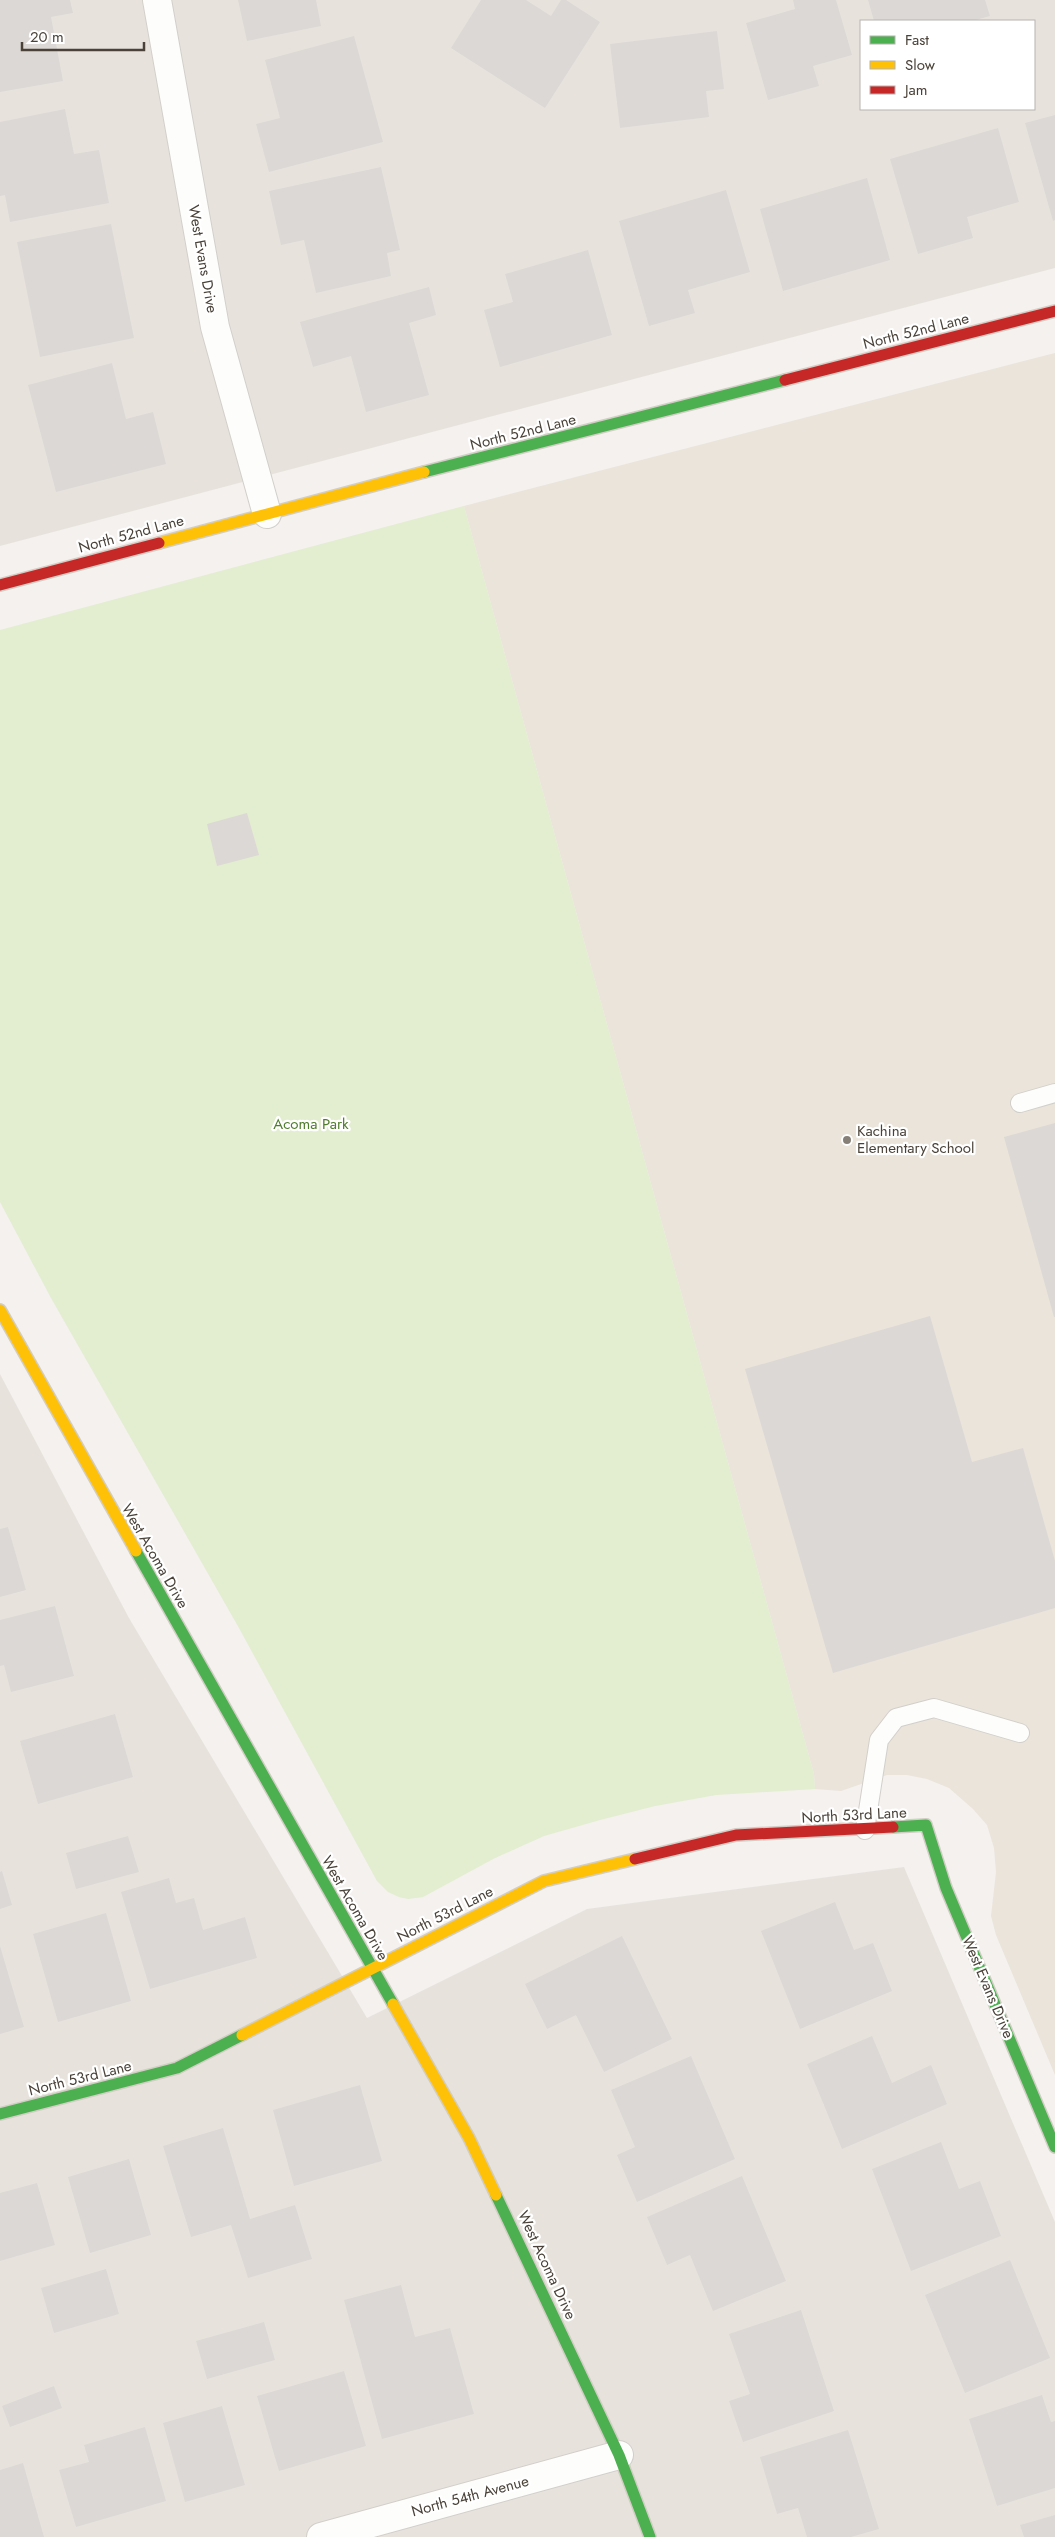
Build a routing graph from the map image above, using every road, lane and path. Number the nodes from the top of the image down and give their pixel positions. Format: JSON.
{"nodes":[{"id":1,"x":157,"y":0,"type":"edge"},
{"id":2,"x":1055,"y":311,"type":"edge"},
{"id":3,"x":267,"y":514,"type":"junction"},
{"id":4,"x":0,"y":585,"type":"edge"},
{"id":5,"x":1055,"y":1093,"type":"edge"},
{"id":6,"x":1020,"y":1103,"type":"dead end"},
{"id":7,"x":0,"y":1310,"type":"edge"},
{"id":8,"x":1020,"y":1733,"type":"dead end"},
{"id":9,"x":926,"y":1825,"type":"joint"},
{"id":10,"x":865,"y":1830,"type":"junction"},
{"id":11,"x":373,"y":1968,"type":"junction"},
{"id":12,"x":0,"y":2114,"type":"edge"},
{"id":13,"x":1055,"y":2147,"type":"edge"},
{"id":14,"x":619,"y":2455,"type":"junction"},
{"id":15,"x":321,"y":2537,"type":"edge"},
{"id":16,"x":650,"y":2537,"type":"edge"}],
"edges":[{"from":1,"to":3,"type":"street","name":"West Evans Drive"},
{"from":2,"to":3,"type":"street","name":"North 52nd Lane"},
{"from":3,"to":4,"type":"street","name":"North 52nd Lane"},
{"from":5,"to":6,"type":"lane"},
{"from":7,"to":11,"type":"street","name":"West Acoma Drive"},
{"from":8,"to":10,"type":"lane"},
{"from":9,"to":10,"type":"street","name":"North 53rd Lane"},
{"from":9,"to":13,"type":"street","name":"West Evans Drive"},
{"from":10,"to":11,"type":"street","name":"North 53rd Lane"},
{"from":11,"to":12,"type":"street","name":"North 53rd Lane"},
{"from":11,"to":14,"type":"street","name":"West Acoma Drive"},
{"from":14,"to":15,"type":"street","name":"North 54th Avenue"},
{"from":14,"to":16,"type":"street","name":"West Acoma Drive"}]}
